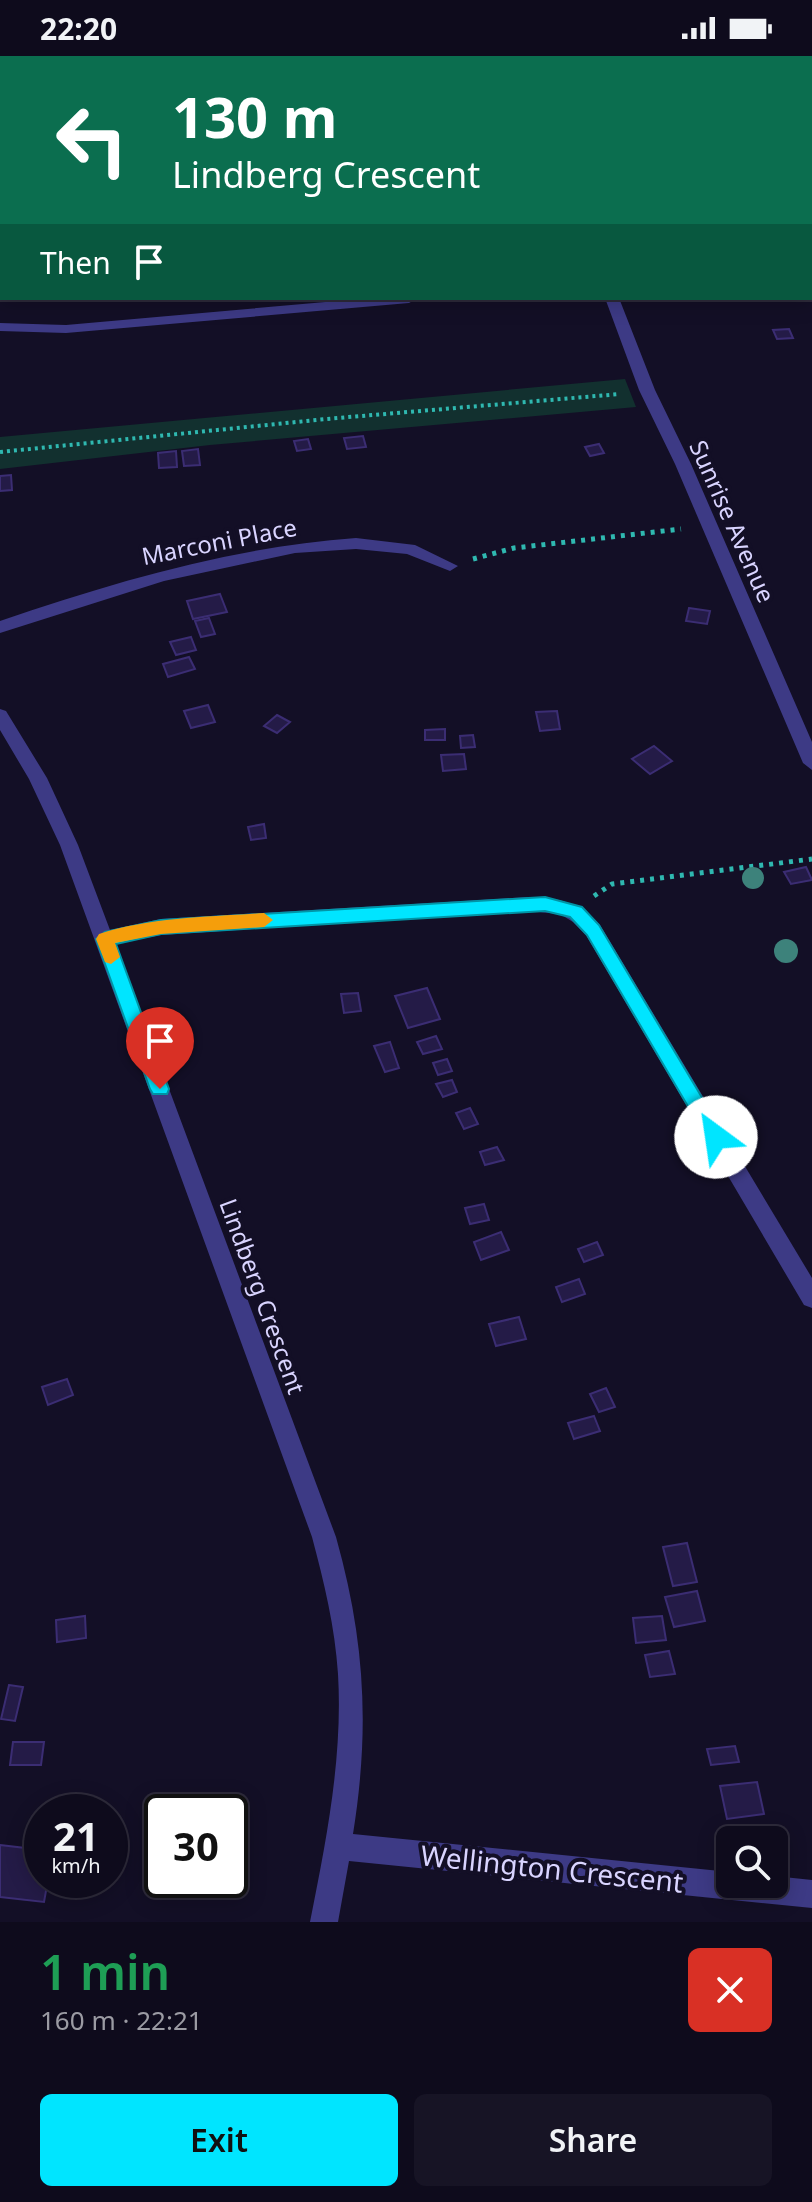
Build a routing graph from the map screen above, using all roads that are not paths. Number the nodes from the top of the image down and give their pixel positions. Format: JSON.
{"nodes":[{"id":1,"x":398,"y":300,"type":"edge"},
{"id":2,"x":613,"y":300,"type":"edge"},
{"id":3,"x":0,"y":327,"type":"edge"},
{"id":4,"x":450,"y":566,"type":"road end"},
{"id":5,"x":0,"y":627,"type":"edge"},
{"id":6,"x":0,"y":715,"type":"edge"},
{"id":7,"x":812,"y":763,"type":"edge"},
{"id":8,"x":105,"y":939,"type":"junction"},
{"id":9,"x":812,"y":1298,"type":"edge"},
{"id":10,"x":339,"y":1846,"type":"junction"},
{"id":11,"x":812,"y":1894,"type":"edge"},
{"id":12,"x":324,"y":1922,"type":"edge"}],
"edges":[{"from":1,"to":3,"type":"street"},
{"from":2,"to":7,"type":"street","name":"Sunrise Avenue"},
{"from":4,"to":5,"type":"street","name":"Marconi Place"},
{"from":6,"to":8,"type":"street","name":"Lindberg Crescent"},
{"from":8,"to":9,"type":"street"},
{"from":8,"to":10,"type":"street","name":"Lindberg Crescent"},
{"from":10,"to":11,"type":"street","name":"Wellington Crescent"},
{"from":10,"to":12,"type":"street","name":"Lindberg Crescent"}]}
